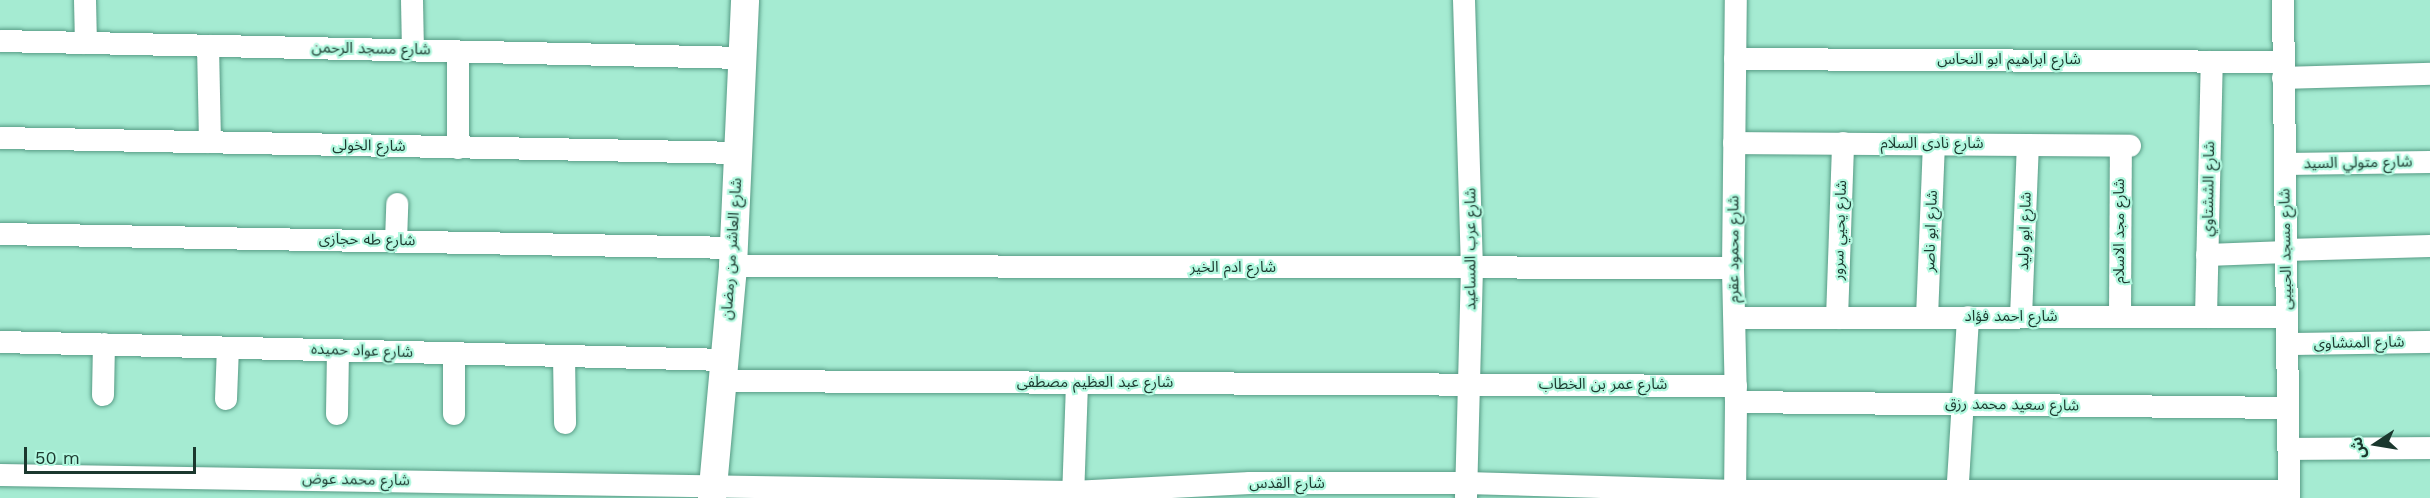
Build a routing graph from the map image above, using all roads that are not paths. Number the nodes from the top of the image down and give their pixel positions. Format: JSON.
{"nodes":[{"id":1,"x":85,"y":0,"type":"edge"},
{"id":2,"x":412,"y":0,"type":"edge"},
{"id":3,"x":745,"y":0,"type":"edge"},
{"id":4,"x":1464,"y":0,"type":"edge"},
{"id":5,"x":1736,"y":0,"type":"edge"},
{"id":6,"x":2283,"y":0,"type":"edge"},
{"id":7,"x":0,"y":41,"type":"edge"},
{"id":8,"x":86,"y":43,"type":"junction"},
{"id":9,"x":208,"y":46,"type":"junction"},
{"id":10,"x":413,"y":50,"type":"junction"},
{"id":11,"x":458,"y":52,"type":"junction"},
{"id":12,"x":742,"y":58,"type":"junction"},
{"id":13,"x":1735,"y":58,"type":"junction"},
{"id":14,"x":2212,"y":62,"type":"junction"},
{"id":15,"x":2283,"y":70,"type":"junction"},
{"id":16,"x":2430,"y":74,"type":"edge"},
{"id":17,"x":0,"y":138,"type":"edge"},
{"id":18,"x":210,"y":142,"type":"junction"},
{"id":19,"x":1734,"y":143,"type":"junction"},
{"id":20,"x":1843,"y":143,"type":"junction"},
{"id":21,"x":1934,"y":144,"type":"junction"},
{"id":22,"x":2028,"y":145,"type":"junction"},
{"id":23,"x":2126,"y":146,"type":"joint"},
{"id":24,"x":458,"y":148,"type":"junction"},
{"id":25,"x":739,"y":153,"type":"junction"},
{"id":26,"x":2430,"y":162,"type":"edge"},
{"id":27,"x":2285,"y":164,"type":"junction"},
{"id":28,"x":397,"y":204,"type":"dead end"},
{"id":29,"x":0,"y":234,"type":"edge"},
{"id":30,"x":396,"y":241,"type":"junction"},
{"id":31,"x":2430,"y":246,"type":"edge"},
{"id":32,"x":2286,"y":251,"type":"junction"},
{"id":33,"x":2208,"y":255,"type":"junction"},
{"id":34,"x":734,"y":257,"type":"junction"},
{"id":35,"x":1472,"y":268,"type":"junction"},
{"id":36,"x":1733,"y":268,"type":"junction"},
{"id":37,"x":1928,"y":317,"type":"junction"},
{"id":38,"x":1968,"y":317,"type":"junction"},
{"id":39,"x":2021,"y":317,"type":"junction"},
{"id":40,"x":2120,"y":317,"type":"junction"},
{"id":41,"x":2206,"y":317,"type":"junction"},
{"id":42,"x":2287,"y":317,"type":"junction"},
{"id":43,"x":1734,"y":318,"type":"junction"},
{"id":44,"x":1838,"y":318,"type":"junction"},
{"id":45,"x":0,"y":342,"type":"edge"},
{"id":46,"x":2430,"y":342,"type":"edge"},
{"id":47,"x":104,"y":344,"type":"junction"},
{"id":48,"x":2288,"y":344,"type":"junction"},
{"id":49,"x":228,"y":348,"type":"junction"},
{"id":50,"x":338,"y":350,"type":"junction"},
{"id":51,"x":454,"y":354,"type":"junction"},
{"id":52,"x":564,"y":356,"type":"junction"},
{"id":53,"x":723,"y":370,"type":"junction"},
{"id":54,"x":1077,"y":383,"type":"junction"},
{"id":55,"x":1469,"y":385,"type":"junction"},
{"id":56,"x":1736,"y":394,"type":"junction"},
{"id":57,"x":103,"y":395,"type":"dead end"},
{"id":58,"x":226,"y":399,"type":"dead end"},
{"id":59,"x":1962,"y":405,"type":"junction"},
{"id":60,"x":2288,"y":408,"type":"junction"},
{"id":61,"x":337,"y":414,"type":"dead end"},
{"id":62,"x":454,"y":414,"type":"dead end"},
{"id":63,"x":565,"y":423,"type":"dead end"},
{"id":64,"x":2430,"y":448,"type":"edge"},
{"id":65,"x":2289,"y":449,"type":"junction"},
{"id":66,"x":0,"y":476,"type":"edge"},
{"id":67,"x":169,"y":488,"type":"edge"},
{"id":68,"x":485,"y":490,"type":"edge"},
{"id":69,"x":712,"y":491,"type":"edge"},
{"id":70,"x":1466,"y":491,"type":"edge"},
{"id":71,"x":2289,"y":494,"type":"edge"},
{"id":72,"x":1073,"y":495,"type":"edge"},
{"id":73,"x":1735,"y":495,"type":"edge"},
{"id":74,"x":1957,"y":495,"type":"edge"}],
"edges":[{"from":1,"to":8,"type":"street"},
{"from":2,"to":10,"type":"street"},
{"from":3,"to":12,"type":"street","name":"شارع العاشر من رمضان"},
{"from":4,"to":35,"type":"street","name":"شارع عرب المساعيد"},
{"from":5,"to":13,"type":"street","name":"شارع محمود عقرم"},
{"from":6,"to":15,"type":"street","name":"شارع مسجد الحبيبى"},
{"from":7,"to":8,"type":"street","name":"شارع مسجد الرحمن"},
{"from":8,"to":9,"type":"street","name":"شارع مسجد الرحمن"},
{"from":9,"to":10,"type":"street","name":"شارع مسجد الرحمن"},
{"from":9,"to":18,"type":"street"},
{"from":10,"to":11,"type":"street","name":"شارع مسجد الرحمن"},
{"from":11,"to":12,"type":"street","name":"شارع مسجد الرحمن"},
{"from":11,"to":24,"type":"street"},
{"from":12,"to":25,"type":"street","name":"شارع العاشر من رمضان"},
{"from":13,"to":14,"type":"street","name":"شارع ابراهيم ابو النحاس"},
{"from":13,"to":19,"type":"street","name":"شارع محمود عقرم"},
{"from":14,"to":15,"type":"street","name":"شارع ابراهيم ابو النحاس"},
{"from":14,"to":33,"type":"street","name":"شارع الششتاوي"},
{"from":15,"to":16,"type":"street","name":"شارع ابراهيم ابو النحاس"},
{"from":15,"to":27,"type":"street","name":"شارع مسجد الحبيبى"},
{"from":17,"to":18,"type":"street","name":"شارع الخولى"},
{"from":18,"to":24,"type":"street","name":"شارع الخولى"},
{"from":19,"to":20,"type":"street","name":"شارع نادى السلام"},
{"from":19,"to":36,"type":"street","name":"شارع محمود عقرم"},
{"from":20,"to":21,"type":"street","name":"شارع نادى السلام"},
{"from":20,"to":44,"type":"street","name":"شارع يحيي سرور"},
{"from":21,"to":22,"type":"street","name":"شارع نادى السلام"},
{"from":21,"to":37,"type":"street","name":"شارع ابو ناصر"},
{"from":22,"to":23,"type":"street","name":"شارع نادى السلام"},
{"from":22,"to":39,"type":"street","name":"شارع ابو وليد"},
{"from":23,"to":40,"type":"street","name":"شارع مجد الاسلام"},
{"from":24,"to":25,"type":"street","name":"شارع الخولى"},
{"from":25,"to":34,"type":"street","name":"شارع العاشر من رمضان"},
{"from":26,"to":27,"type":"street","name":"شارع متولي السيد"},
{"from":27,"to":32,"type":"street","name":"شارع مسجد الحبيبى"},
{"from":28,"to":30,"type":"street"},
{"from":29,"to":30,"type":"street","name":"شارع طه حجازى"},
{"from":30,"to":34,"type":"street","name":"شارع طه حجازى"},
{"from":31,"to":32,"type":"street"},
{"from":32,"to":33,"type":"street"},
{"from":32,"to":42,"type":"street","name":"شارع مسجد الحبيبى"},
{"from":33,"to":41,"type":"street","name":"شارع الششتاوي"},
{"from":34,"to":35,"type":"street","name":"شارع ادم الخير"},
{"from":34,"to":53,"type":"street","name":"شارع العاشر من رمضان"},
{"from":35,"to":36,"type":"street","name":"شارع ادم الخير"},
{"from":35,"to":55,"type":"street","name":"شارع عرب المساعيد"},
{"from":36,"to":43,"type":"street","name":"شارع محمود عقرم"},
{"from":37,"to":38,"type":"street","name":"شارع احمد فؤاد"},
{"from":37,"to":44,"type":"street","name":"شارع احمد فؤاد"},
{"from":38,"to":39,"type":"street","name":"شارع احمد فؤاد"},
{"from":38,"to":59,"type":"street"},
{"from":39,"to":40,"type":"street","name":"شارع احمد فؤاد"},
{"from":40,"to":41,"type":"street","name":"شارع احمد فؤاد"},
{"from":41,"to":42,"type":"street","name":"شارع احمد فؤاد"},
{"from":42,"to":48,"type":"street","name":"شارع مسجد الحبيبى"},
{"from":43,"to":44,"type":"street","name":"شارع احمد فؤاد"},
{"from":43,"to":56,"type":"street","name":"شارع محمود عقرم"},
{"from":45,"to":47,"type":"street","name":"شارع عواد حميده"},
{"from":46,"to":48,"type":"street","name":"شارع المنشاوى"},
{"from":47,"to":49,"type":"street","name":"شارع عواد حميده"},
{"from":47,"to":57,"type":"street"},
{"from":48,"to":60,"type":"street","name":"شارع مسجد الحبيبى"},
{"from":49,"to":50,"type":"street","name":"شارع عواد حميده"},
{"from":49,"to":58,"type":"street"},
{"from":50,"to":51,"type":"street","name":"شارع عواد حميده"},
{"from":50,"to":61,"type":"street"},
{"from":51,"to":52,"type":"street","name":"شارع عواد حميده"},
{"from":51,"to":62,"type":"street"},
{"from":52,"to":53,"type":"street","name":"شارع عواد حميده"},
{"from":52,"to":63,"type":"street"},
{"from":53,"to":54,"type":"street","name":"شارع عبد العظيم مصطفى"},
{"from":53,"to":69,"type":"street","name":"شارع العاشر من رمضان"},
{"from":54,"to":55,"type":"street","name":"شارع عبد العظيم مصطفى"},
{"from":54,"to":72,"type":"street"},
{"from":55,"to":56,"type":"street","name":"شارع عمر بن الخطاب"},
{"from":55,"to":70,"type":"street","name":"شارع عرب المساعيد"},
{"from":56,"to":59,"type":"street","name":"شارع سعيد محمد رزق"},
{"from":56,"to":73,"type":"street","name":"شارع محمود عقرم"},
{"from":59,"to":60,"type":"street","name":"شارع سعيد محمد رزق"},
{"from":59,"to":74,"type":"street"},
{"from":60,"to":65,"type":"street","name":"شارع مسجد الحبيبى"},
{"from":64,"to":65,"type":"street"},
{"from":65,"to":71,"type":"street","name":"شارع مسجد الحبيبى"},
{"from":66,"to":67,"type":"street","name":"شارع محمد عوض"},
{"from":67,"to":68,"type":"street","name":"شارع محمد عوض"},
{"from":68,"to":69,"type":"street","name":"شارع محمد عوض"},
{"from":69,"to":72,"type":"street","name":"شارع القدس"},
{"from":70,"to":72,"type":"street","name":"شارع القدس"},
{"from":70,"to":73,"type":"street","name":"شارع القدس"},
{"from":71,"to":74,"type":"street","name":"شارع القدس"},
{"from":73,"to":74,"type":"street","name":"شارع القدس"}]}
